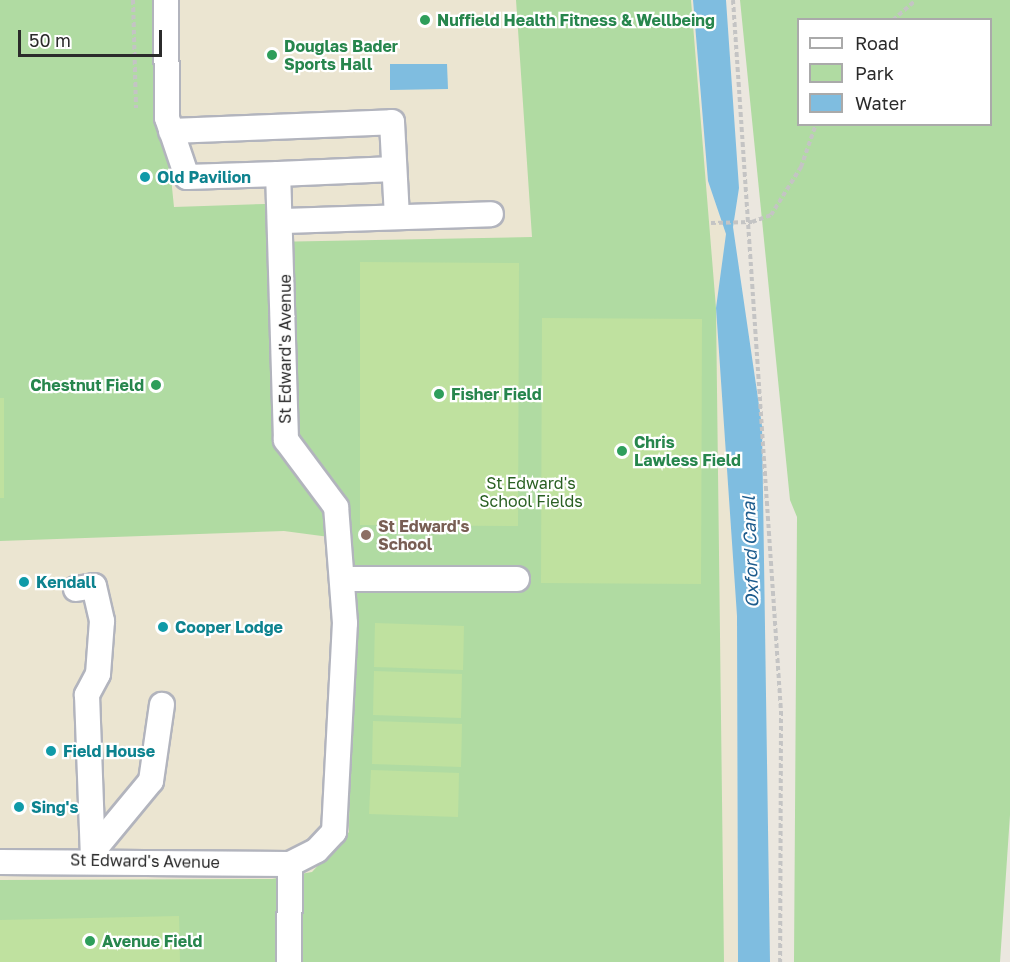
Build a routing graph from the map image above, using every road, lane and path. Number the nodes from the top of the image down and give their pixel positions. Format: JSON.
{"nodes":[{"id":1,"x":133,"y":0,"type":"edge"},
{"id":2,"x":166,"y":0,"type":"edge"},
{"id":3,"x":733,"y":0,"type":"edge"},
{"id":4,"x":916,"y":0,"type":"edge"},
{"id":5,"x":895,"y":18,"type":"edge"},
{"id":6,"x":136,"y":108,"type":"dead end"},
{"id":7,"x":815,"y":126,"type":"edge"},
{"id":8,"x":171,"y":131,"type":"junction"},
{"id":9,"x":394,"y":169,"type":"junction"},
{"id":10,"x":279,"y":174,"type":"junction"},
{"id":11,"x":491,"y":214,"type":"dead end"},
{"id":12,"x":397,"y":217,"type":"junction"},
{"id":13,"x":284,"y":221,"type":"junction"},
{"id":14,"x":752,"y":222,"type":"junction"},
{"id":15,"x":711,"y":223,"type":"dead end"},
{"id":16,"x":342,"y":579,"type":"junction"},
{"id":17,"x":517,"y":579,"type":"dead end"},
{"id":18,"x":76,"y":589,"type":"dead end"},
{"id":19,"x":162,"y":705,"type":"dead end"},
{"id":20,"x":93,"y":855,"type":"junction"},
{"id":21,"x":0,"y":862,"type":"edge"},
{"id":22,"x":290,"y":864,"type":"junction"},
{"id":23,"x":289,"y":962,"type":"edge"},
{"id":24,"x":780,"y":962,"type":"edge"}],
"edges":[{"from":1,"to":6,"type":"path"},
{"from":2,"to":8,"type":"lane"},
{"from":3,"to":14,"type":"path"},
{"from":4,"to":5,"type":"path"},
{"from":7,"to":14,"type":"path"},
{"from":8,"to":9,"type":"lane"},
{"from":8,"to":10,"type":"lane"},
{"from":9,"to":10,"type":"lane"},
{"from":9,"to":12,"type":"lane"},
{"from":10,"to":13,"type":"lane","name":"St Edward's Avenue"},
{"from":11,"to":12,"type":"lane"},
{"from":12,"to":13,"type":"lane"},
{"from":13,"to":16,"type":"lane","name":"St Edward's Avenue"},
{"from":14,"to":15,"type":"path"},
{"from":14,"to":24,"type":"path"},
{"from":16,"to":17,"type":"lane"},
{"from":16,"to":22,"type":"lane","name":"St Edward's Avenue"},
{"from":18,"to":20,"type":"lane"},
{"from":19,"to":20,"type":"lane"},
{"from":20,"to":21,"type":"lane","name":"St Edward's Avenue"},
{"from":20,"to":22,"type":"lane","name":"St Edward's Avenue"},
{"from":22,"to":23,"type":"lane"}]}
